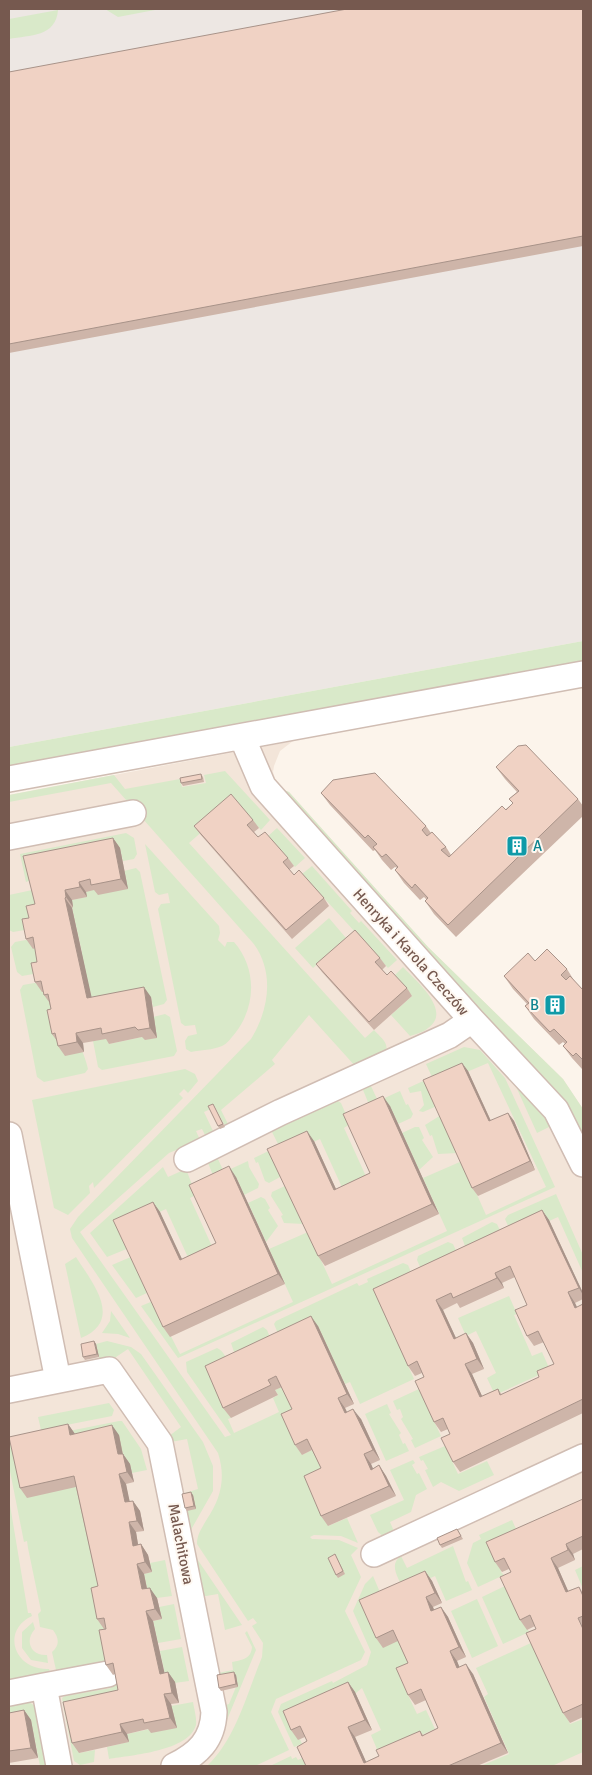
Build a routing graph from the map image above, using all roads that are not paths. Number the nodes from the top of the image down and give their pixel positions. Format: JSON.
{"nodes":[{"id":1,"x":583,"y":674,"type":"edge"},
{"id":2,"x":242,"y":737,"type":"junction"},
{"id":3,"x":9,"y":779,"type":"edge"},
{"id":4,"x":133,"y":813,"type":"dead end"},
{"id":5,"x":9,"y":836,"type":"edge"},
{"id":6,"x":472,"y":1020,"type":"junction"},
{"id":7,"x":9,"y":1135,"type":"edge"},
{"id":8,"x":186,"y":1159,"type":"dead end"},
{"id":9,"x":583,"y":1164,"type":"edge"},
{"id":10,"x":58,"y":1380,"type":"junction"},
{"id":11,"x":9,"y":1390,"type":"edge"},
{"id":12,"x":583,"y":1457,"type":"edge"},
{"id":13,"x":374,"y":1554,"type":"dead end"},
{"id":14,"x":108,"y":1674,"type":"edge"},
{"id":15,"x":44,"y":1686,"type":"junction"},
{"id":16,"x":9,"y":1693,"type":"edge"},
{"id":17,"x":59,"y":1766,"type":"edge"},
{"id":18,"x":174,"y":1766,"type":"edge"}],
"edges":[{"from":1,"to":2,"type":"street"},
{"from":2,"to":3,"type":"street"},
{"from":2,"to":6,"type":"street","name":"Henryka i Karola Czeczów"},
{"from":4,"to":5,"type":"street"},
{"from":6,"to":8,"type":"street"},
{"from":6,"to":9,"type":"street","name":"Henryka i Karola Czeczów"},
{"from":7,"to":10,"type":"street"},
{"from":10,"to":11,"type":"street","name":"Malachitowa"},
{"from":10,"to":18,"type":"street","name":"Malachitowa"},
{"from":12,"to":13,"type":"street"},
{"from":14,"to":15,"type":"street"},
{"from":15,"to":16,"type":"street"},
{"from":15,"to":17,"type":"street"}]}
